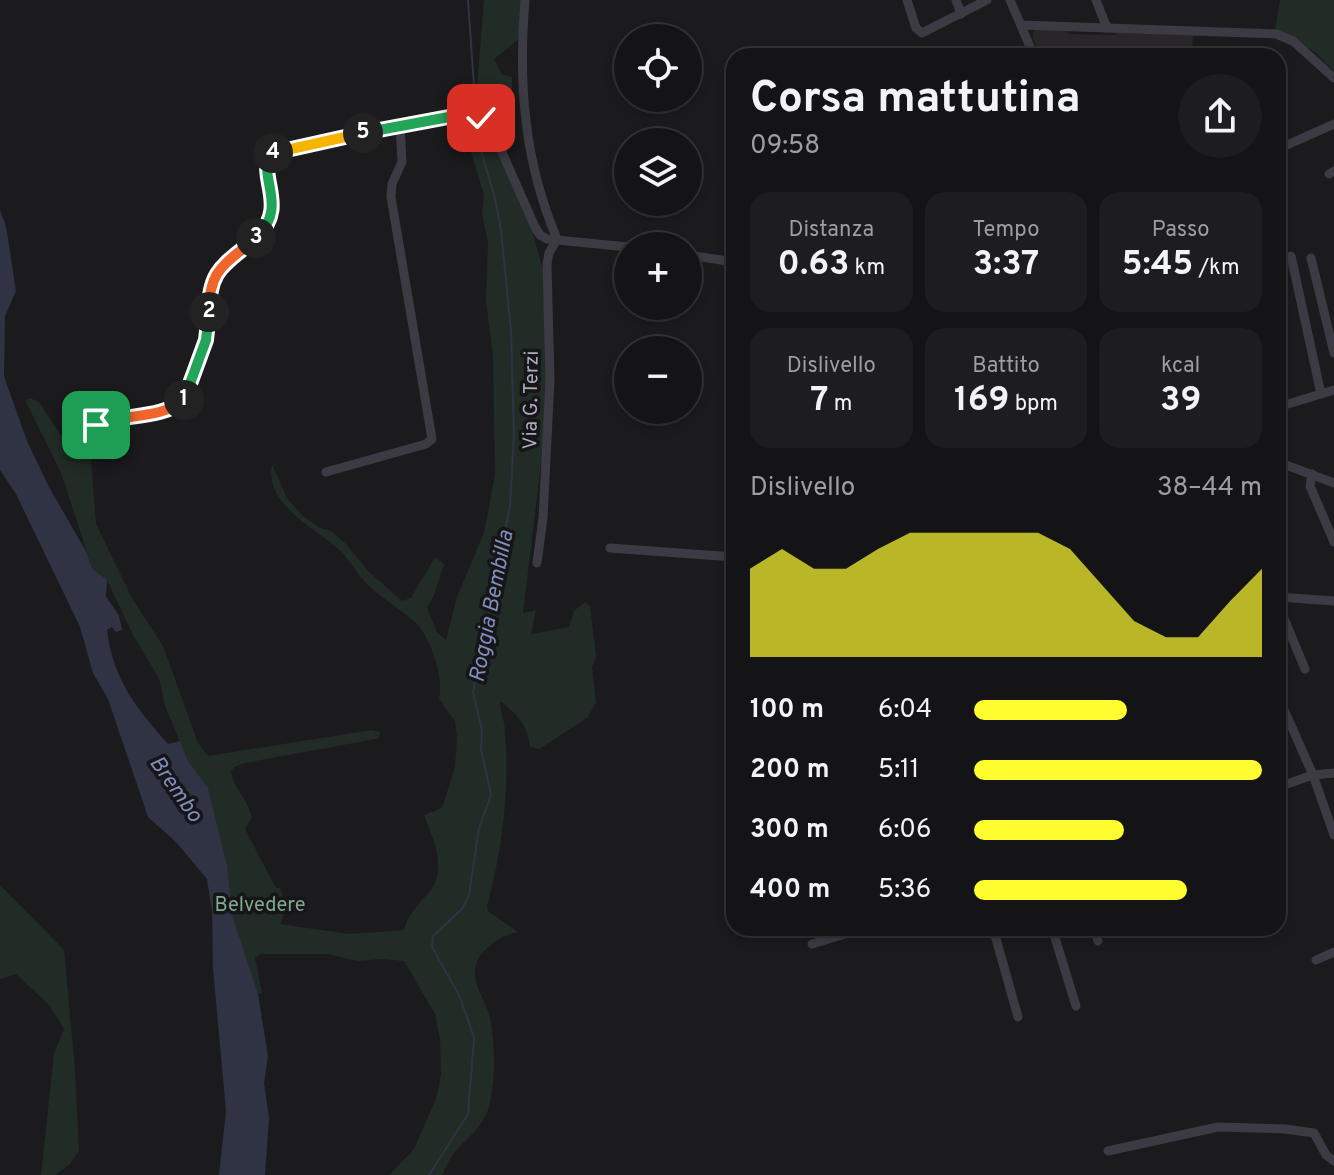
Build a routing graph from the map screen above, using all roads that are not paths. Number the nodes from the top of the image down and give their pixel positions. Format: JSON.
{"nodes":[{"id":1,"x":525,"y":0,"type":"edge"},
{"id":2,"x":907,"y":0,"type":"edge"},
{"id":3,"x":956,"y":0,"type":"edge"},
{"id":4,"x":987,"y":0,"type":"edge"},
{"id":5,"x":1010,"y":0,"type":"edge"},
{"id":6,"x":1096,"y":0,"type":"edge"},
{"id":7,"x":961,"y":14,"type":"junction"},
{"id":8,"x":1021,"y":25,"type":"junction"},
{"id":9,"x":1107,"y":28,"type":"junction"},
{"id":10,"x":1031,"y":48,"type":"edge"},
{"id":11,"x":1334,"y":78,"type":"edge"},
{"id":12,"x":1334,"y":124,"type":"edge"},
{"id":13,"x":400,"y":125,"type":"junction"},
{"id":14,"x":1286,"y":145,"type":"edge"},
{"id":15,"x":557,"y":239,"type":"junction"},
{"id":16,"x":614,"y":245,"type":"edge"},
{"id":17,"x":1291,"y":256,"type":"dead end"},
{"id":18,"x":702,"y":257,"type":"edge"},
{"id":19,"x":1311,"y":258,"type":"dead end"},
{"id":20,"x":726,"y":261,"type":"edge"},
{"id":21,"x":1334,"y":353,"type":"edge"},
{"id":22,"x":1334,"y":390,"type":"edge"},
{"id":23,"x":1321,"y":394,"type":"junction"},
{"id":24,"x":1286,"y":404,"type":"edge"},
{"id":25,"x":96,"y":425,"type":"dead end"},
{"id":26,"x":1286,"y":465,"type":"edge"},
{"id":27,"x":326,"y":472,"type":"dead end"},
{"id":28,"x":1312,"y":474,"type":"junction"},
{"id":29,"x":1334,"y":483,"type":"edge"},
{"id":30,"x":1334,"y":542,"type":"edge"},
{"id":31,"x":610,"y":548,"type":"dead end"},
{"id":32,"x":726,"y":556,"type":"edge"},
{"id":33,"x":537,"y":563,"type":"dead end"},
{"id":34,"x":1286,"y":598,"type":"edge"},
{"id":35,"x":1334,"y":601,"type":"edge"},
{"id":36,"x":1286,"y":623,"type":"edge"},
{"id":37,"x":1305,"y":669,"type":"dead end"},
{"id":38,"x":1286,"y":714,"type":"edge"},
{"id":39,"x":1334,"y":773,"type":"edge"},
{"id":40,"x":1313,"y":775,"type":"junction"},
{"id":41,"x":1286,"y":784,"type":"edge"},
{"id":42,"x":1334,"y":835,"type":"edge"},
{"id":43,"x":838,"y":936,"type":"edge"},
{"id":44,"x":995,"y":936,"type":"edge"},
{"id":45,"x":1054,"y":936,"type":"edge"},
{"id":46,"x":1096,"y":936,"type":"edge"},
{"id":47,"x":1098,"y":941,"type":"dead end"},
{"id":48,"x":812,"y":944,"type":"dead end"},
{"id":49,"x":1334,"y":952,"type":"edge"},
{"id":50,"x":1316,"y":960,"type":"dead end"},
{"id":51,"x":1076,"y":1006,"type":"dead end"},
{"id":52,"x":1018,"y":1017,"type":"dead end"},
{"id":53,"x":1108,"y":1151,"type":"dead end"},
{"id":54,"x":1334,"y":1161,"type":"edge"}],
"edges":[{"from":1,"to":15,"type":"street"},
{"from":2,"to":7,"type":"street"},
{"from":3,"to":7,"type":"street"},
{"from":4,"to":7,"type":"street"},
{"from":5,"to":8,"type":"street"},
{"from":6,"to":9,"type":"street"},
{"from":8,"to":9,"type":"street"},
{"from":8,"to":10,"type":"street"},
{"from":9,"to":11,"type":"street"},
{"from":12,"to":14,"type":"street"},
{"from":13,"to":15,"type":"street"},
{"from":13,"to":25,"type":"street"},
{"from":13,"to":27,"type":"street"},
{"from":15,"to":16,"type":"street"},
{"from":15,"to":33,"type":"street","name":"Via G. Terzi"},
{"from":17,"to":23,"type":"street"},
{"from":18,"to":20,"type":"street"},
{"from":19,"to":21,"type":"street"},
{"from":22,"to":23,"type":"street"},
{"from":23,"to":24,"type":"street"},
{"from":26,"to":28,"type":"street"},
{"from":28,"to":29,"type":"street"},
{"from":28,"to":30,"type":"street"},
{"from":31,"to":32,"type":"street"},
{"from":34,"to":35,"type":"street"},
{"from":36,"to":37,"type":"street"},
{"from":38,"to":40,"type":"street"},
{"from":39,"to":40,"type":"street"},
{"from":40,"to":41,"type":"street"},
{"from":40,"to":42,"type":"street"},
{"from":43,"to":48,"type":"street"},
{"from":44,"to":52,"type":"street"},
{"from":45,"to":51,"type":"street"},
{"from":46,"to":47,"type":"street"},
{"from":49,"to":50,"type":"street"},
{"from":53,"to":54,"type":"street"}]}
